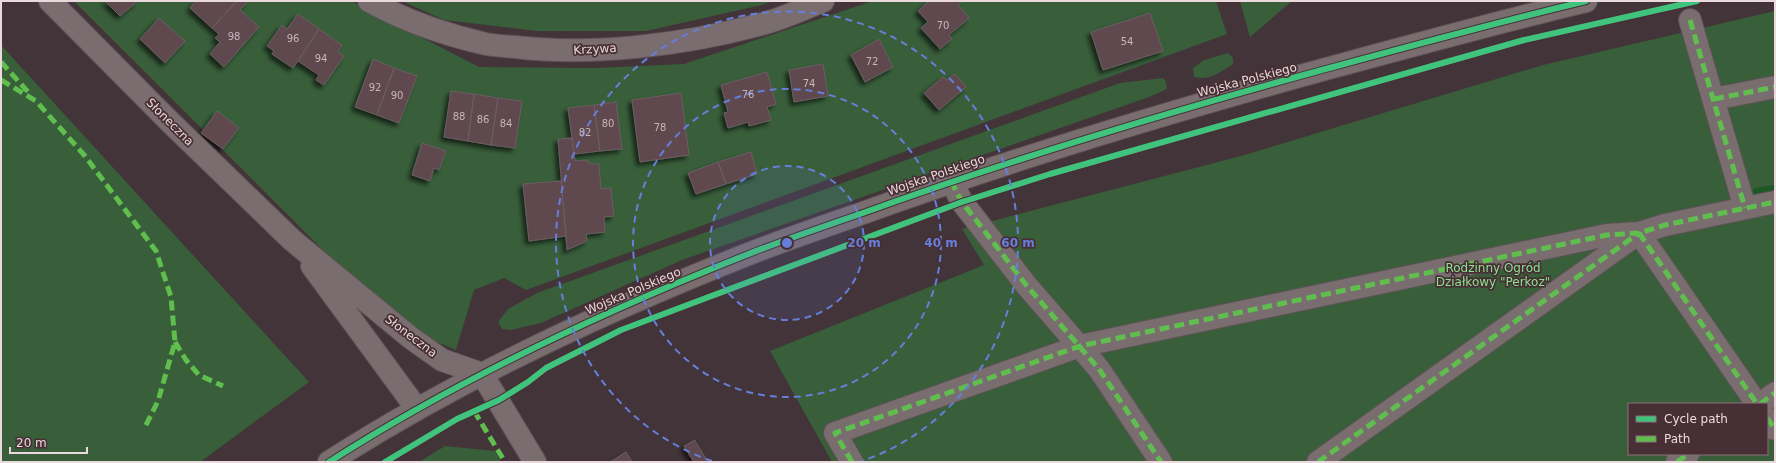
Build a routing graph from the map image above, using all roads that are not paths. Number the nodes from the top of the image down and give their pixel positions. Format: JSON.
{"nodes":[{"id":1,"x":50,"y":1,"type":"edge"},
{"id":2,"x":369,"y":1,"type":"edge"},
{"id":3,"x":823,"y":1,"type":"edge"},
{"id":4,"x":1586,"y":1,"type":"edge"},
{"id":5,"x":1690,"y":20,"type":"dead end"},
{"id":6,"x":1775,"y":87,"type":"edge"},
{"id":7,"x":1714,"y":99,"type":"junction"},
{"id":8,"x":951,"y":181,"type":"junction"},
{"id":9,"x":1775,"y":202,"type":"edge"},
{"id":10,"x":1745,"y":208,"type":"junction"},
{"id":11,"x":1638,"y":233,"type":"junction"},
{"id":12,"x":292,"y":240,"type":"junction"},
{"id":13,"x":1080,"y":346,"type":"junction"},
{"id":14,"x":482,"y":374,"type":"junction"},
{"id":15,"x":1775,"y":393,"type":"edge"},
{"id":16,"x":1758,"y":403,"type":"edge"},
{"id":17,"x":1760,"y":403,"type":"edge"},
{"id":18,"x":417,"y":410,"type":"junction"},
{"id":19,"x":1768,"y":419,"type":"edge"},
{"id":20,"x":1775,"y":429,"type":"edge"},
{"id":21,"x":1687,"y":455,"type":"edge"},
{"id":22,"x":330,"y":462,"type":"edge"},
{"id":23,"x":535,"y":462,"type":"edge"},
{"id":24,"x":852,"y":462,"type":"edge"},
{"id":25,"x":1161,"y":462,"type":"edge"},
{"id":26,"x":1318,"y":462,"type":"edge"},
{"id":27,"x":1677,"y":462,"type":"edge"}],
"edges":[{"from":1,"to":12,"type":"street","name":"Słoneczna"},
{"from":2,"to":3,"type":"street","name":"Krzywa"},
{"from":4,"to":8,"type":"street","name":"Wojska Polskiego"},
{"from":5,"to":7,"type":"street"},
{"from":6,"to":7,"type":"street"},
{"from":7,"to":10,"type":"street"},
{"from":8,"to":13,"type":"street"},
{"from":8,"to":14,"type":"street","name":"Wojska Polskiego"},
{"from":9,"to":10,"type":"street"},
{"from":10,"to":11,"type":"street"},
{"from":11,"to":13,"type":"street"},
{"from":11,"to":16,"type":"street"},
{"from":11,"to":26,"type":"street"},
{"from":12,"to":14,"type":"street","name":"Słoneczna"},
{"from":12,"to":18,"type":"street","name":"Słoneczna"},
{"from":13,"to":24,"type":"street"},
{"from":13,"to":25,"type":"street"},
{"from":14,"to":18,"type":"street","name":"Wojska Polskiego"},
{"from":14,"to":23,"type":"street"},
{"from":15,"to":17,"type":"street"},
{"from":18,"to":22,"type":"street","name":"Wojska Polskiego"},
{"from":19,"to":20,"type":"street"},
{"from":21,"to":27,"type":"street"}]}
